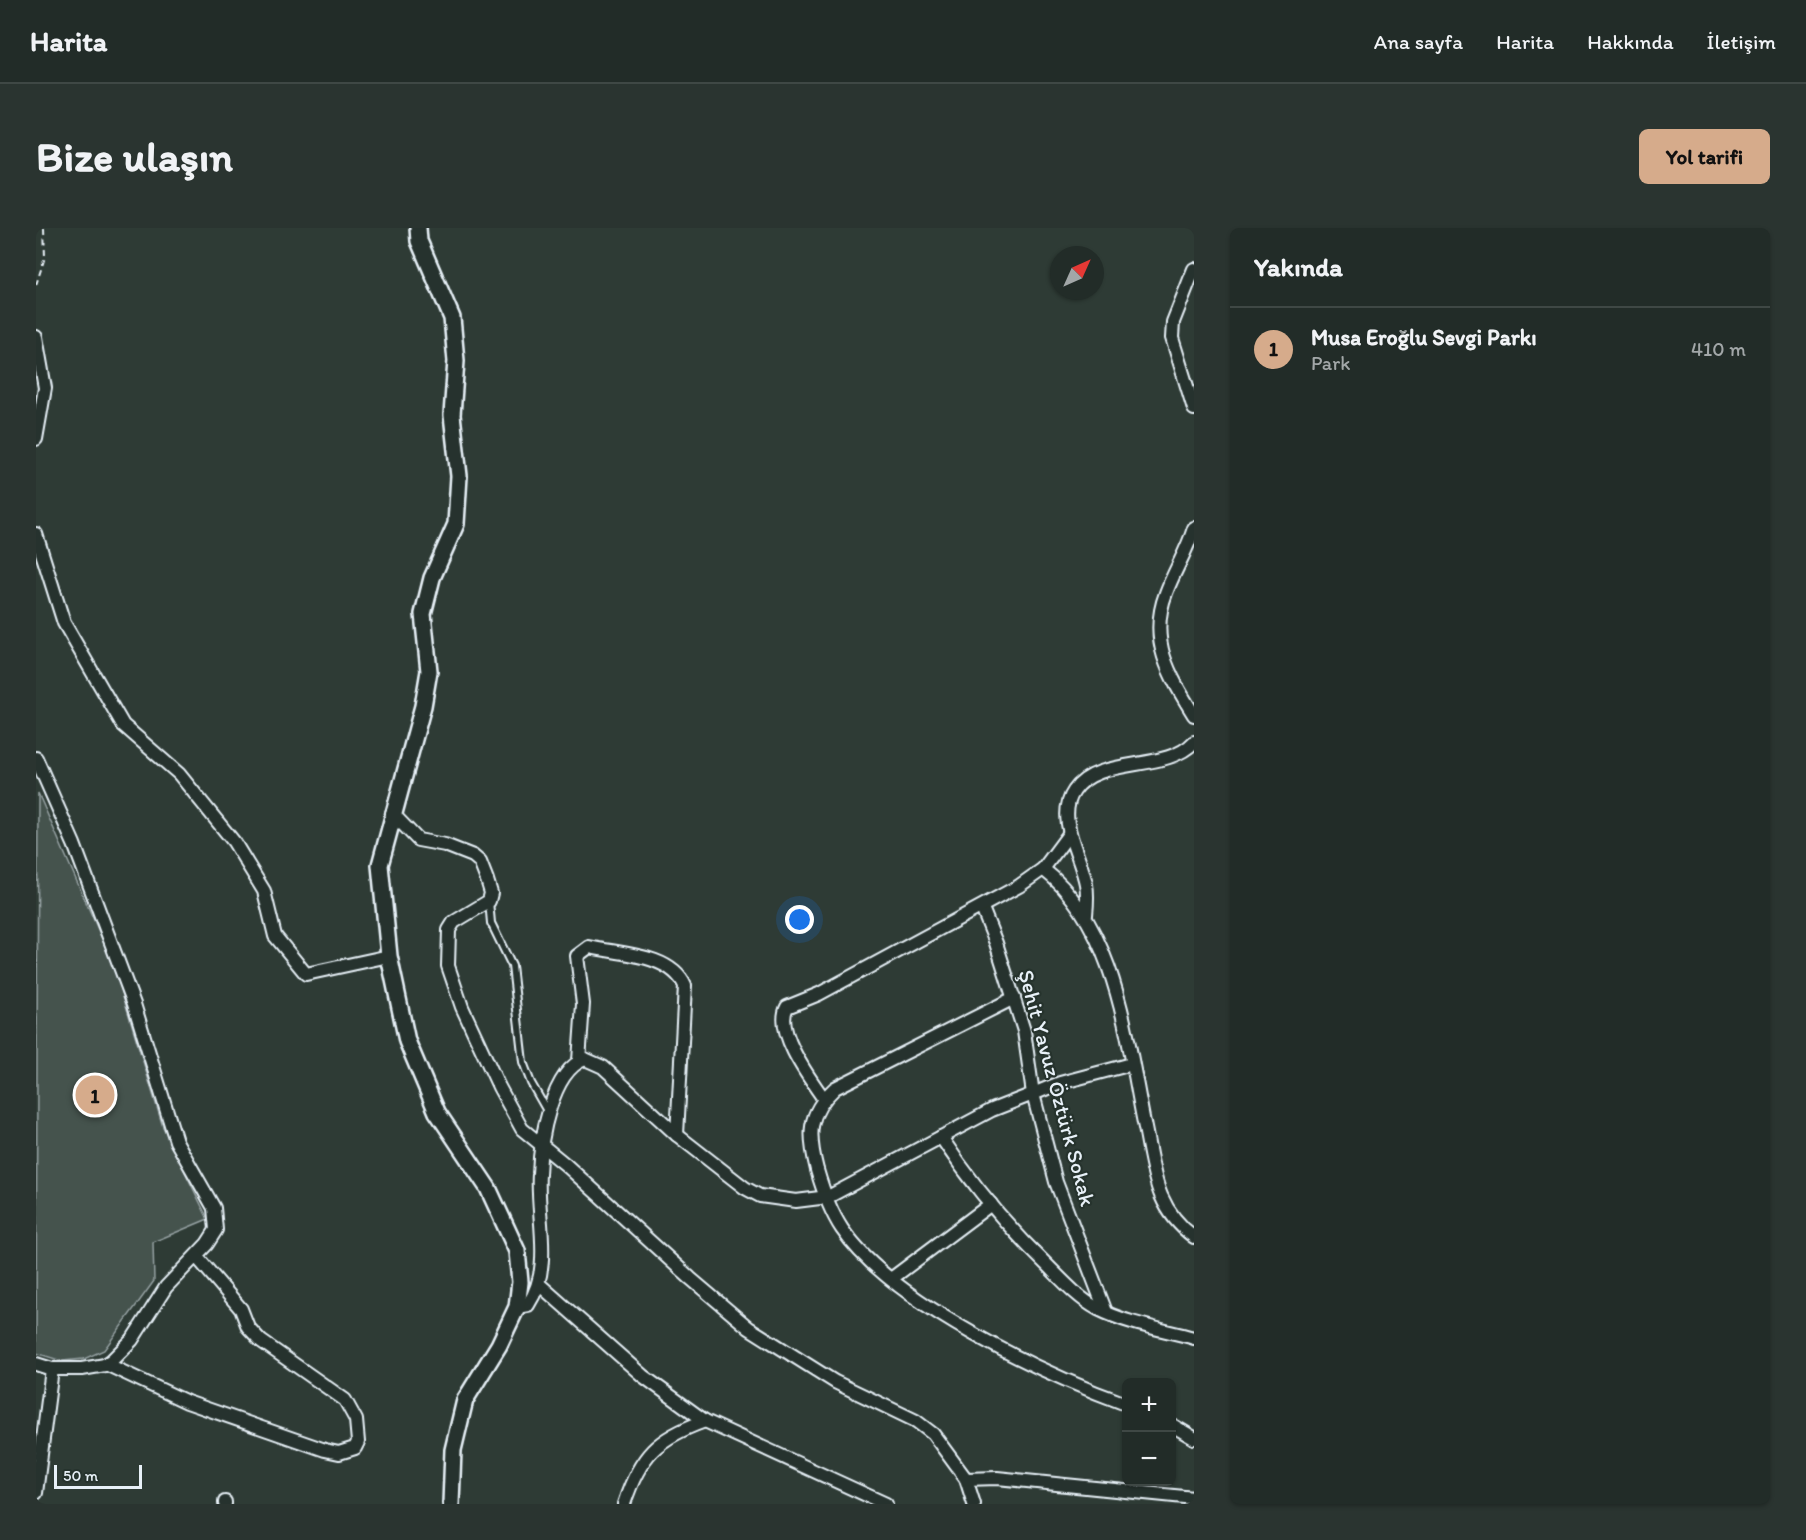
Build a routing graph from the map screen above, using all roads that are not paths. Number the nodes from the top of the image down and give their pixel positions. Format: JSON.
{"nodes":[{"id":1,"x":418,"y":228,"type":"edge"},
{"id":2,"x":1194,"y":269,"type":"edge"},
{"id":3,"x":36,"y":337,"type":"edge"},
{"id":4,"x":1194,"y":409,"type":"edge"},
{"id":5,"x":36,"y":440,"type":"edge"},
{"id":6,"x":1194,"y":528,"type":"edge"},
{"id":7,"x":36,"y":534,"type":"edge"},
{"id":8,"x":1194,"y":715,"type":"edge"},
{"id":9,"x":1194,"y":742,"type":"edge"},
{"id":10,"x":36,"y":758,"type":"edge"},
{"id":11,"x":392,"y":813,"type":"junction"},
{"id":12,"x":1070,"y":834,"type":"junction"},
{"id":13,"x":1043,"y":868,"type":"junction"},
{"id":14,"x":489,"y":901,"type":"junction"},
{"id":15,"x":982,"y":908,"type":"junction"},
{"id":16,"x":1086,"y":915,"type":"junction"},
{"id":17,"x":389,"y":956,"type":"junction"},
{"id":18,"x":1014,"y":998,"type":"junction"},
{"id":19,"x":579,"y":1061,"type":"junction"},
{"id":20,"x":1132,"y":1064,"type":"junction"},
{"id":21,"x":1033,"y":1094,"type":"junction"},
{"id":22,"x":824,"y":1100,"type":"junction"},
{"id":23,"x":549,"y":1114,"type":"junction"},
{"id":24,"x":677,"y":1135,"type":"junction"},
{"id":25,"x":941,"y":1137,"type":"junction"},
{"id":26,"x":542,"y":1147,"type":"junction"},
{"id":27,"x":825,"y":1197,"type":"junction"},
{"id":28,"x":991,"y":1204,"type":"junction"},
{"id":29,"x":1194,"y":1237,"type":"edge"},
{"id":30,"x":196,"y":1256,"type":"junction"},
{"id":31,"x":891,"y":1279,"type":"junction"},
{"id":32,"x":540,"y":1285,"type":"junction"},
{"id":33,"x":517,"y":1307,"type":"junction"},
{"id":34,"x":1106,"y":1312,"type":"junction"},
{"id":35,"x":1194,"y":1338,"type":"edge"},
{"id":36,"x":36,"y":1364,"type":"edge"},
{"id":37,"x":106,"y":1364,"type":"junction"},
{"id":38,"x":52,"y":1369,"type":"junction"},
{"id":39,"x":1122,"y":1402,"type":"edge"},
{"id":40,"x":705,"y":1421,"type":"junction"},
{"id":41,"x":1176,"y":1427,"type":"edge"},
{"id":42,"x":1194,"y":1438,"type":"edge"},
{"id":43,"x":966,"y":1479,"type":"junction"},
{"id":44,"x":36,"y":1493,"type":"edge"},
{"id":45,"x":1189,"y":1500,"type":"edge"},
{"id":46,"x":451,"y":1504,"type":"edge"},
{"id":47,"x":624,"y":1504,"type":"edge"},
{"id":48,"x":886,"y":1504,"type":"edge"},
{"id":49,"x":974,"y":1504,"type":"edge"}],
"edges":[{"from":1,"to":11,"type":"street"},
{"from":2,"to":4,"type":"street"},
{"from":3,"to":5,"type":"street"},
{"from":6,"to":8,"type":"street"},
{"from":7,"to":17,"type":"street"},
{"from":9,"to":12,"type":"street"},
{"from":10,"to":30,"type":"street"},
{"from":11,"to":14,"type":"street"},
{"from":11,"to":17,"type":"street"},
{"from":12,"to":13,"type":"street"},
{"from":12,"to":16,"type":"street"},
{"from":13,"to":15,"type":"street"},
{"from":13,"to":16,"type":"street"},
{"from":14,"to":23,"type":"lane"},
{"from":14,"to":26,"type":"street"},
{"from":15,"to":18,"type":"street","name":"Şehit Yavuz Öztürk Sokak"},
{"from":15,"to":22,"type":"street"},
{"from":16,"to":20,"type":"street"},
{"from":17,"to":33,"type":"street"},
{"from":18,"to":21,"type":"street","name":"Şehit Yavuz Öztürk Sokak"},
{"from":18,"to":22,"type":"street"},
{"from":19,"to":23,"type":"street"},
{"from":19,"to":24,"type":"street"},
{"from":19,"to":24,"type":"street"},
{"from":20,"to":21,"type":"street"},
{"from":20,"to":29,"type":"street"},
{"from":21,"to":25,"type":"street"},
{"from":21,"to":34,"type":"street","name":"Şehit Yavuz Öztürk Sokak"},
{"from":22,"to":27,"type":"street"},
{"from":23,"to":26,"type":"street"},
{"from":24,"to":27,"type":"street"},
{"from":25,"to":27,"type":"street"},
{"from":25,"to":28,"type":"street"},
{"from":26,"to":32,"type":"street"},
{"from":26,"to":43,"type":"street"},
{"from":27,"to":31,"type":"street"},
{"from":28,"to":31,"type":"street"},
{"from":28,"to":34,"type":"street"},
{"from":30,"to":37,"type":"street"},
{"from":30,"to":37,"type":"street"},
{"from":31,"to":39,"type":"street"},
{"from":32,"to":33,"type":"street"},
{"from":32,"to":40,"type":"street"},
{"from":33,"to":46,"type":"street"},
{"from":34,"to":35,"type":"street"},
{"from":36,"to":38,"type":"street"},
{"from":37,"to":38,"type":"street"},
{"from":38,"to":44,"type":"street"},
{"from":40,"to":47,"type":"street"},
{"from":40,"to":48,"type":"street"},
{"from":41,"to":42,"type":"street"},
{"from":43,"to":45,"type":"street"},
{"from":43,"to":49,"type":"street"}]}
